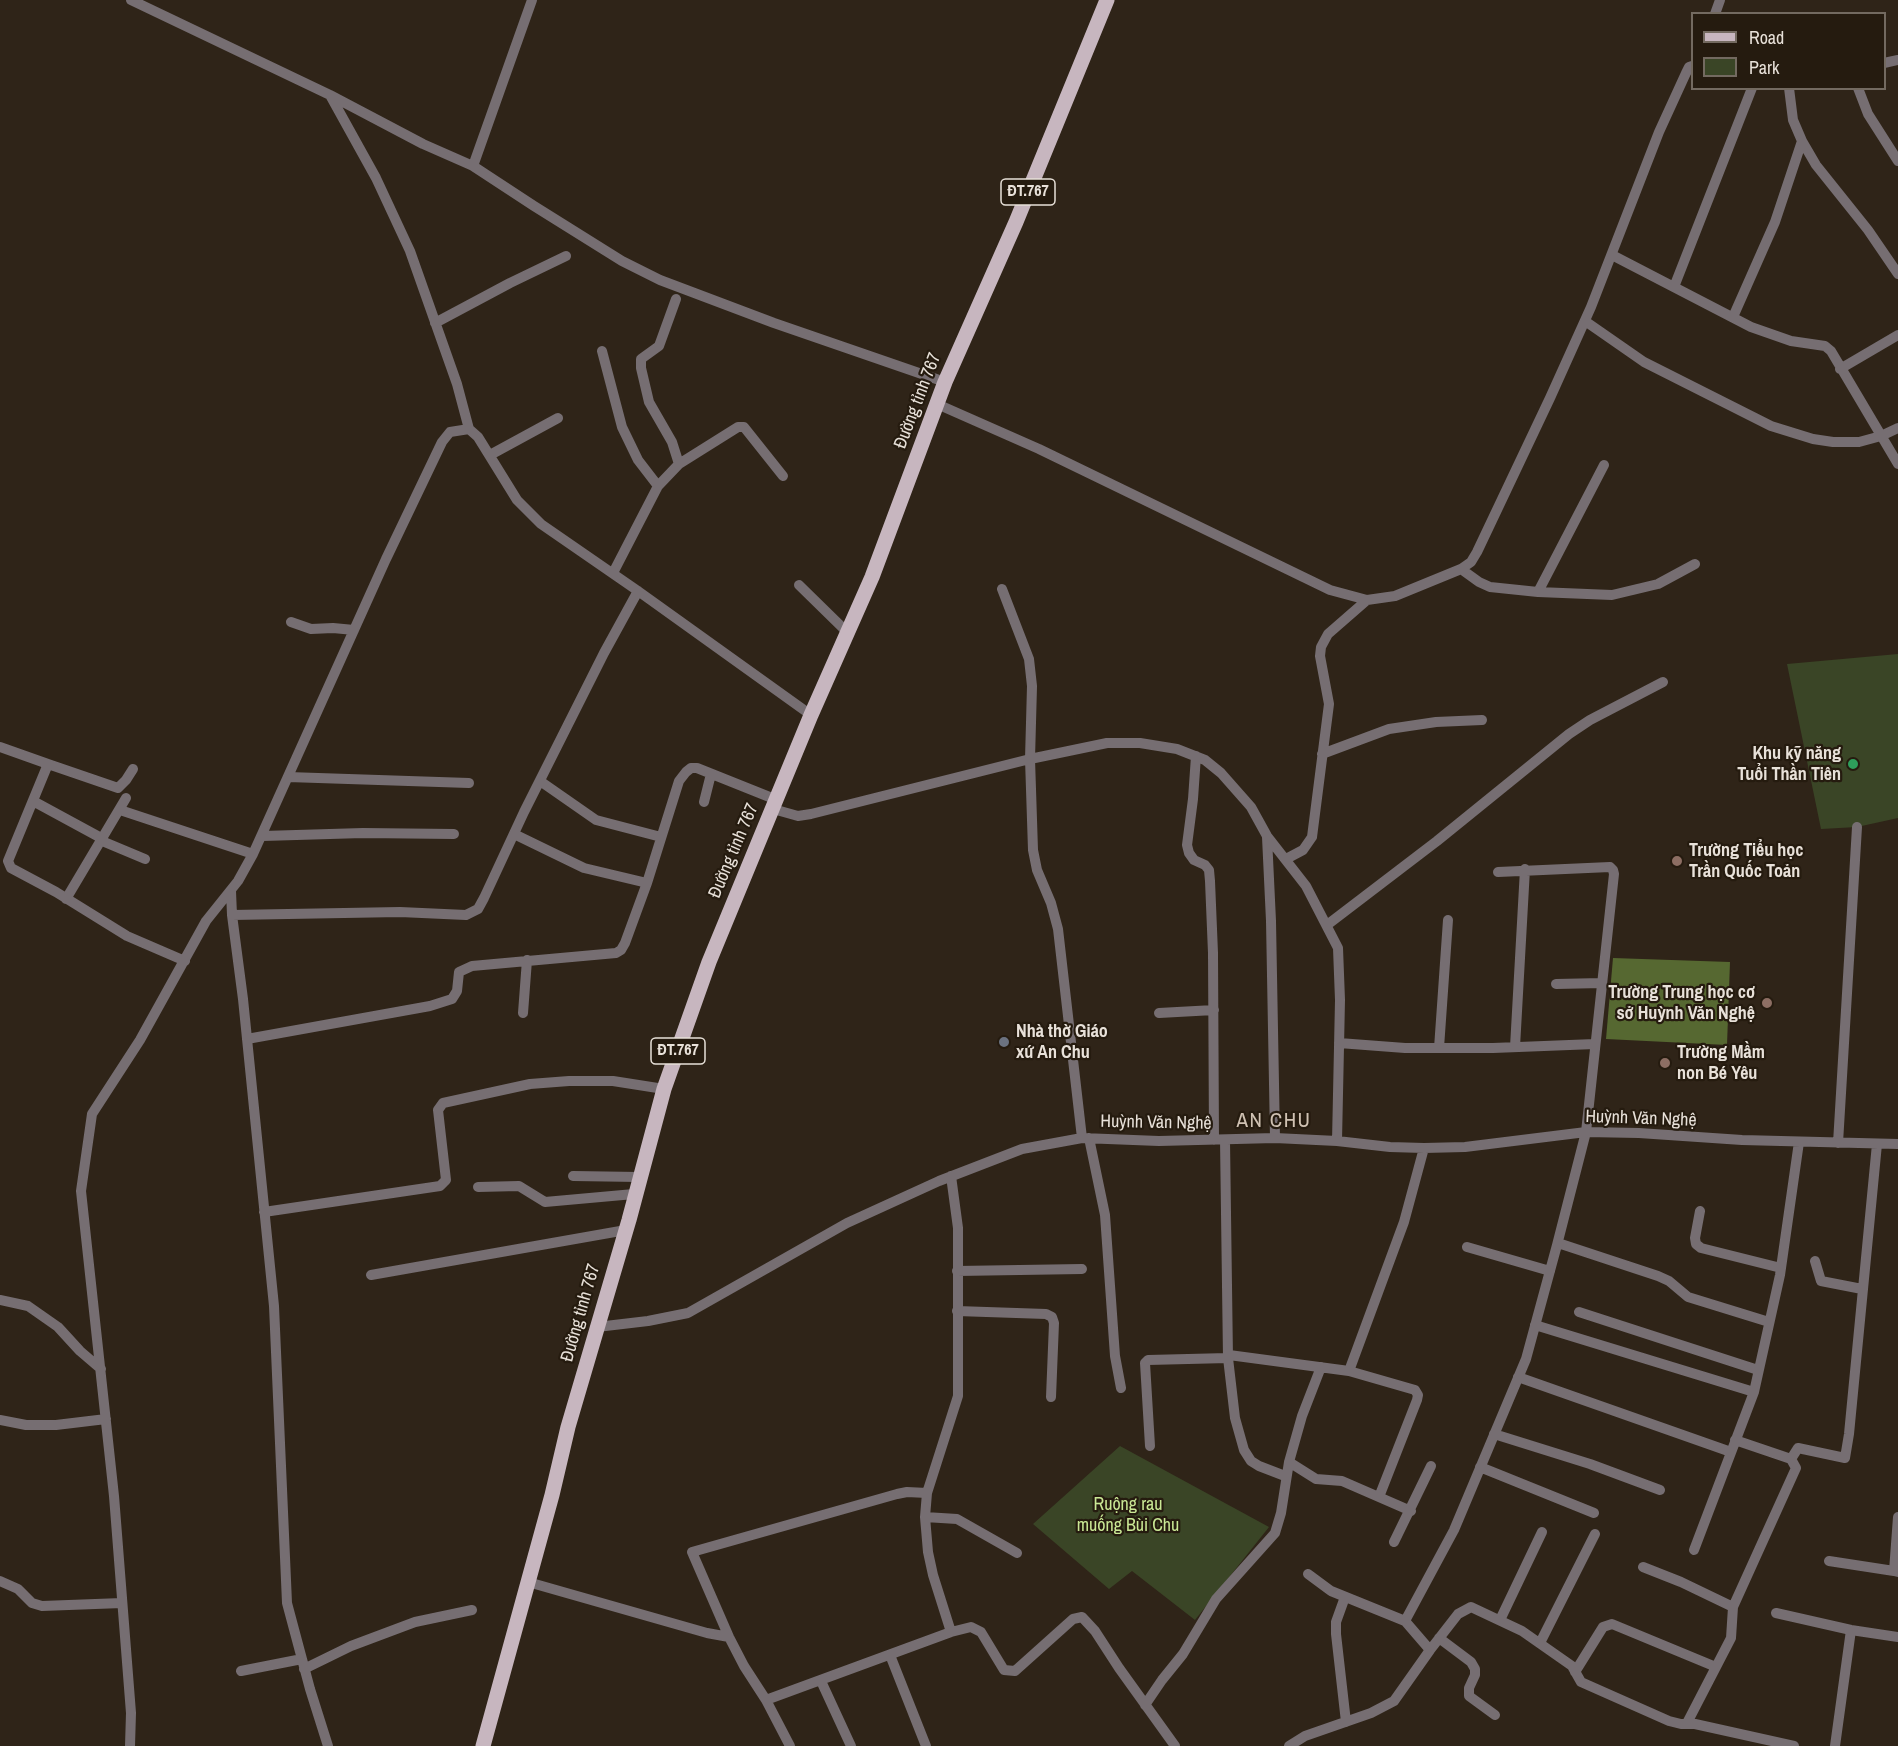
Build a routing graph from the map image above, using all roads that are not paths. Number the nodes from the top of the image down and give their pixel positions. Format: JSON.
{"nodes":[{"id":1,"x":131,"y":0,"type":"edge"},
{"id":2,"x":532,"y":0,"type":"edge"},
{"id":3,"x":1107,"y":0,"type":"edge"},
{"id":4,"x":1691,"y":65,"type":"edge"},
{"id":5,"x":1751,"y":90,"type":"edge"},
{"id":6,"x":1789,"y":90,"type":"edge"},
{"id":7,"x":1859,"y":90,"type":"edge"},
{"id":8,"x":330,"y":94,"type":"junction"},
{"id":9,"x":1802,"y":141,"type":"junction"},
{"id":10,"x":1898,"y":161,"type":"edge"},
{"id":11,"x":473,"y":166,"type":"junction"},
{"id":12,"x":1612,"y":255,"type":"junction"},
{"id":13,"x":566,"y":256,"type":"dead end"},
{"id":14,"x":1898,"y":274,"type":"edge"},
{"id":15,"x":1674,"y":287,"type":"junction"},
{"id":16,"x":676,"y":299,"type":"dead end"},
{"id":17,"x":1733,"y":317,"type":"junction"},
{"id":18,"x":1585,"y":321,"type":"junction"},
{"id":19,"x":435,"y":323,"type":"junction"},
{"id":20,"x":1898,"y":335,"type":"edge"},
{"id":21,"x":602,"y":351,"type":"dead end"},
{"id":22,"x":1840,"y":369,"type":"junction"},
{"id":23,"x":945,"y":382,"type":"junction"},
{"id":24,"x":937,"y":404,"type":"junction"},
{"id":25,"x":558,"y":418,"type":"dead end"},
{"id":26,"x":1898,"y":428,"type":"edge"},
{"id":27,"x":469,"y":429,"type":"junction"},
{"id":28,"x":1881,"y":436,"type":"junction"},
{"id":29,"x":490,"y":455,"type":"junction"},
{"id":30,"x":680,"y":464,"type":"junction"},
{"id":31,"x":1898,"y":464,"type":"edge"},
{"id":32,"x":1604,"y":465,"type":"dead end"},
{"id":33,"x":783,"y":476,"type":"dead end"},
{"id":34,"x":658,"y":486,"type":"junction"},
{"id":35,"x":1695,"y":564,"type":"dead end"},
{"id":36,"x":1461,"y":569,"type":"junction"},
{"id":37,"x":613,"y":573,"type":"junction"},
{"id":38,"x":799,"y":585,"type":"dead end"},
{"id":39,"x":1002,"y":589,"type":"dead end"},
{"id":40,"x":638,"y":591,"type":"junction"},
{"id":41,"x":1538,"y":592,"type":"junction"},
{"id":42,"x":1367,"y":600,"type":"junction"},
{"id":43,"x":291,"y":622,"type":"dead end"},
{"id":44,"x":354,"y":630,"type":"junction"},
{"id":45,"x":848,"y":633,"type":"junction"},
{"id":46,"x":1663,"y":682,"type":"dead end"},
{"id":47,"x":812,"y":715,"type":"junction"},
{"id":48,"x":1482,"y":720,"type":"dead end"},
{"id":49,"x":0,"y":747,"type":"edge"},
{"id":50,"x":1322,"y":754,"type":"junction"},
{"id":51,"x":1196,"y":756,"type":"junction"},
{"id":52,"x":1030,"y":759,"type":"junction"},
{"id":53,"x":48,"y":764,"type":"junction"},
{"id":54,"x":132,"y":770,"type":"dead end"},
{"id":55,"x":711,"y":774,"type":"junction"},
{"id":56,"x":288,"y":777,"type":"junction"},
{"id":57,"x":540,"y":781,"type":"junction"},
{"id":58,"x":469,"y":783,"type":"dead end"},
{"id":59,"x":126,"y":798,"type":"dead end"},
{"id":60,"x":33,"y":801,"type":"junction"},
{"id":61,"x":704,"y":802,"type":"dead end"},
{"id":62,"x":775,"y":804,"type":"junction"},
{"id":63,"x":120,"y":810,"type":"junction"},
{"id":64,"x":1857,"y":827,"type":"dead end"},
{"id":65,"x":454,"y":834,"type":"dead end"},
{"id":66,"x":514,"y":834,"type":"junction"},
{"id":67,"x":263,"y":836,"type":"junction"},
{"id":68,"x":1267,"y":836,"type":"junction"},
{"id":69,"x":661,"y":837,"type":"junction"},
{"id":70,"x":103,"y":840,"type":"junction"},
{"id":71,"x":253,"y":854,"type":"junction"},
{"id":72,"x":145,"y":859,"type":"dead end"},
{"id":73,"x":1286,"y":859,"type":"junction"},
{"id":74,"x":1525,"y":870,"type":"junction"},
{"id":75,"x":1497,"y":872,"type":"dead end"},
{"id":76,"x":647,"y":883,"type":"junction"},
{"id":77,"x":231,"y":891,"type":"junction"},
{"id":78,"x":66,"y":899,"type":"junction"},
{"id":79,"x":232,"y":915,"type":"junction"},
{"id":80,"x":1448,"y":920,"type":"dead end"},
{"id":81,"x":1327,"y":924,"type":"junction"},
{"id":82,"x":527,"y":960,"type":"junction"},
{"id":83,"x":185,"y":961,"type":"junction"},
{"id":84,"x":1602,"y":983,"type":"junction"},
{"id":85,"x":1556,"y":984,"type":"dead end"},
{"id":86,"x":1214,"y":1010,"type":"junction"},
{"id":87,"x":523,"y":1013,"type":"dead end"},
{"id":88,"x":1159,"y":1013,"type":"dead end"},
{"id":89,"x":247,"y":1039,"type":"junction"},
{"id":90,"x":1339,"y":1043,"type":"junction"},
{"id":91,"x":1595,"y":1044,"type":"junction"},
{"id":92,"x":1515,"y":1047,"type":"junction"},
{"id":93,"x":1439,"y":1048,"type":"junction"},
{"id":94,"x":664,"y":1089,"type":"junction"},
{"id":95,"x":1586,"y":1132,"type":"junction"},
{"id":96,"x":1086,"y":1138,"type":"junction"},
{"id":97,"x":1275,"y":1138,"type":"junction"},
{"id":98,"x":1220,"y":1140,"type":"junction"},
{"id":99,"x":1337,"y":1141,"type":"junction"},
{"id":100,"x":1799,"y":1142,"type":"junction"},
{"id":101,"x":1838,"y":1143,"type":"junction"},
{"id":102,"x":1877,"y":1144,"type":"junction"},
{"id":103,"x":1898,"y":1144,"type":"edge"},
{"id":104,"x":1424,"y":1148,"type":"junction"},
{"id":105,"x":573,"y":1176,"type":"dead end"},
{"id":106,"x":951,"y":1176,"type":"junction"},
{"id":107,"x":639,"y":1177,"type":"junction"},
{"id":108,"x":478,"y":1187,"type":"dead end"},
{"id":109,"x":634,"y":1194,"type":"junction"},
{"id":110,"x":1700,"y":1211,"type":"dead end"},
{"id":111,"x":264,"y":1212,"type":"junction"},
{"id":112,"x":626,"y":1230,"type":"junction"},
{"id":113,"x":1558,"y":1243,"type":"junction"},
{"id":114,"x":1467,"y":1247,"type":"dead end"},
{"id":115,"x":1815,"y":1261,"type":"dead end"},
{"id":116,"x":1781,"y":1268,"type":"junction"},
{"id":117,"x":1082,"y":1269,"type":"dead end"},
{"id":118,"x":957,"y":1271,"type":"junction"},
{"id":119,"x":1550,"y":1271,"type":"junction"},
{"id":120,"x":371,"y":1275,"type":"dead end"},
{"id":121,"x":1862,"y":1289,"type":"junction"},
{"id":122,"x":0,"y":1300,"type":"edge"},
{"id":123,"x":957,"y":1311,"type":"junction"},
{"id":124,"x":1579,"y":1312,"type":"dead end"},
{"id":125,"x":1769,"y":1322,"type":"junction"},
{"id":126,"x":1535,"y":1325,"type":"junction"},
{"id":127,"x":597,"y":1327,"type":"junction"},
{"id":128,"x":1229,"y":1356,"type":"junction"},
{"id":129,"x":1321,"y":1367,"type":"junction"},
{"id":130,"x":100,"y":1369,"type":"junction"},
{"id":131,"x":1758,"y":1370,"type":"junction"},
{"id":132,"x":1349,"y":1371,"type":"junction"},
{"id":133,"x":1518,"y":1377,"type":"junction"},
{"id":134,"x":1121,"y":1388,"type":"dead end"},
{"id":135,"x":1754,"y":1392,"type":"junction"},
{"id":136,"x":1051,"y":1397,"type":"dead end"},
{"id":137,"x":105,"y":1419,"type":"junction"},
{"id":138,"x":0,"y":1420,"type":"edge"},
{"id":139,"x":1494,"y":1434,"type":"junction"},
{"id":140,"x":1735,"y":1440,"type":"junction"},
{"id":141,"x":1150,"y":1446,"type":"dead end"},
{"id":142,"x":1731,"y":1452,"type":"junction"},
{"id":143,"x":1791,"y":1459,"type":"junction"},
{"id":144,"x":1289,"y":1462,"type":"junction"},
{"id":145,"x":1431,"y":1466,"type":"dead end"},
{"id":146,"x":1480,"y":1467,"type":"junction"},
{"id":147,"x":1285,"y":1476,"type":"junction"},
{"id":148,"x":1660,"y":1490,"type":"dead end"},
{"id":149,"x":927,"y":1493,"type":"junction"},
{"id":150,"x":1379,"y":1497,"type":"junction"},
{"id":151,"x":1411,"y":1511,"type":"junction"},
{"id":152,"x":1594,"y":1513,"type":"dead end"},
{"id":153,"x":1898,"y":1516,"type":"edge"},
{"id":154,"x":925,"y":1517,"type":"junction"},
{"id":155,"x":1542,"y":1532,"type":"dead end"},
{"id":156,"x":1595,"y":1534,"type":"dead end"},
{"id":157,"x":1395,"y":1542,"type":"dead end"},
{"id":158,"x":1694,"y":1550,"type":"dead end"},
{"id":159,"x":1017,"y":1553,"type":"dead end"},
{"id":160,"x":1828,"y":1561,"type":"dead end"},
{"id":161,"x":1643,"y":1567,"type":"dead end"},
{"id":162,"x":1896,"y":1572,"type":"edge"},
{"id":163,"x":1308,"y":1574,"type":"dead end"},
{"id":164,"x":0,"y":1581,"type":"edge"},
{"id":165,"x":528,"y":1582,"type":"junction"},
{"id":166,"x":1345,"y":1596,"type":"junction"},
{"id":167,"x":122,"y":1604,"type":"junction"},
{"id":168,"x":1733,"y":1607,"type":"junction"},
{"id":169,"x":472,"y":1610,"type":"dead end"},
{"id":170,"x":1776,"y":1613,"type":"dead end"},
{"id":171,"x":1500,"y":1620,"type":"junction"},
{"id":172,"x":1406,"y":1621,"type":"junction"},
{"id":173,"x":1851,"y":1630,"type":"junction"},
{"id":174,"x":951,"y":1632,"type":"junction"},
{"id":175,"x":729,"y":1636,"type":"junction"},
{"id":176,"x":1898,"y":1637,"type":"edge"},
{"id":177,"x":1439,"y":1638,"type":"junction"},
{"id":178,"x":1540,"y":1643,"type":"junction"},
{"id":179,"x":1430,"y":1650,"type":"junction"},
{"id":180,"x":891,"y":1655,"type":"junction"},
{"id":181,"x":303,"y":1664,"type":"junction"},
{"id":182,"x":1716,"y":1666,"type":"junction"},
{"id":183,"x":241,"y":1671,"type":"dead end"},
{"id":184,"x":1575,"y":1672,"type":"junction"},
{"id":185,"x":821,"y":1681,"type":"junction"},
{"id":186,"x":766,"y":1700,"type":"junction"},
{"id":187,"x":1145,"y":1705,"type":"junction"},
{"id":188,"x":1495,"y":1715,"type":"dead end"},
{"id":189,"x":1346,"y":1722,"type":"junction"},
{"id":190,"x":1687,"y":1723,"type":"junction"},
{"id":191,"x":130,"y":1746,"type":"edge"},
{"id":192,"x":328,"y":1746,"type":"edge"},
{"id":193,"x":483,"y":1746,"type":"edge"},
{"id":194,"x":790,"y":1746,"type":"edge"},
{"id":195,"x":851,"y":1746,"type":"edge"},
{"id":196,"x":926,"y":1746,"type":"edge"},
{"id":197,"x":1175,"y":1746,"type":"edge"},
{"id":198,"x":1289,"y":1746,"type":"edge"},
{"id":199,"x":1794,"y":1746,"type":"edge"},
{"id":200,"x":1835,"y":1746,"type":"edge"}],
"edges":[{"from":1,"to":8,"type":"street"},
{"from":2,"to":11,"type":"street"},
{"from":3,"to":23,"type":"main road","name":"Đường tỉnh 767","number":"ĐT.767"},
{"from":4,"to":12,"type":"street"},
{"from":5,"to":15,"type":"street"},
{"from":6,"to":9,"type":"street"},
{"from":7,"to":10,"type":"street"},
{"from":8,"to":11,"type":"street"},
{"from":8,"to":19,"type":"street"},
{"from":9,"to":14,"type":"street"},
{"from":9,"to":17,"type":"street"},
{"from":11,"to":23,"type":"street"},
{"from":12,"to":15,"type":"street"},
{"from":12,"to":18,"type":"street"},
{"from":13,"to":19,"type":"street"},
{"from":15,"to":17,"type":"street"},
{"from":16,"to":30,"type":"street"},
{"from":17,"to":22,"type":"street"},
{"from":18,"to":28,"type":"street"},
{"from":18,"to":36,"type":"street"},
{"from":19,"to":27,"type":"street"},
{"from":20,"to":22,"type":"street"},
{"from":21,"to":34,"type":"street"},
{"from":22,"to":28,"type":"street"},
{"from":23,"to":24,"type":"main road","name":"Đường tỉnh 767","number":"ĐT.767"},
{"from":24,"to":42,"type":"street"},
{"from":24,"to":45,"type":"main road","name":"Đường tỉnh 767","number":"ĐT.767"},
{"from":25,"to":29,"type":"street"},
{"from":26,"to":28,"type":"street"},
{"from":27,"to":29,"type":"street"},
{"from":27,"to":44,"type":"street"},
{"from":28,"to":31,"type":"street"},
{"from":29,"to":37,"type":"street"},
{"from":30,"to":33,"type":"street"},
{"from":30,"to":34,"type":"street"},
{"from":32,"to":41,"type":"street"},
{"from":34,"to":37,"type":"street"},
{"from":35,"to":41,"type":"street"},
{"from":36,"to":41,"type":"street"},
{"from":36,"to":42,"type":"street"},
{"from":37,"to":40,"type":"street"},
{"from":38,"to":45,"type":"street"},
{"from":39,"to":52,"type":"street"},
{"from":40,"to":47,"type":"street"},
{"from":40,"to":57,"type":"street"},
{"from":42,"to":50,"type":"street"},
{"from":43,"to":44,"type":"street"},
{"from":44,"to":56,"type":"street"},
{"from":45,"to":47,"type":"main road","name":"Đường tỉnh 767","number":"ĐT.767"},
{"from":46,"to":81,"type":"street"},
{"from":47,"to":62,"type":"main road","name":"Đường tỉnh 767","number":"ĐT.767"},
{"from":48,"to":50,"type":"street"},
{"from":49,"to":53,"type":"street"},
{"from":50,"to":73,"type":"street"},
{"from":51,"to":52,"type":"street"},
{"from":51,"to":68,"type":"street"},
{"from":51,"to":86,"type":"street"},
{"from":52,"to":62,"type":"street"},
{"from":52,"to":96,"type":"street"},
{"from":53,"to":54,"type":"street"},
{"from":53,"to":60,"type":"street"},
{"from":55,"to":61,"type":"street"},
{"from":55,"to":62,"type":"street"},
{"from":55,"to":69,"type":"street"},
{"from":56,"to":58,"type":"street"},
{"from":56,"to":67,"type":"street"},
{"from":57,"to":66,"type":"street"},
{"from":57,"to":69,"type":"street"},
{"from":59,"to":63,"type":"street"},
{"from":60,"to":70,"type":"street"},
{"from":60,"to":78,"type":"street"},
{"from":62,"to":94,"type":"main road","name":"Đường tỉnh 767","number":"ĐT.767"},
{"from":63,"to":70,"type":"street"},
{"from":63,"to":71,"type":"street"},
{"from":64,"to":101,"type":"street"},
{"from":65,"to":67,"type":"street"},
{"from":66,"to":76,"type":"street"},
{"from":66,"to":79,"type":"street"},
{"from":67,"to":71,"type":"street"},
{"from":68,"to":73,"type":"street"},
{"from":68,"to":97,"type":"street"},
{"from":69,"to":76,"type":"street"},
{"from":70,"to":72,"type":"street"},
{"from":70,"to":78,"type":"street"},
{"from":71,"to":77,"type":"street"},
{"from":73,"to":81,"type":"street"},
{"from":74,"to":75,"type":"street"},
{"from":74,"to":84,"type":"street"},
{"from":74,"to":92,"type":"street"},
{"from":76,"to":82,"type":"street"},
{"from":77,"to":79,"type":"street"},
{"from":77,"to":83,"type":"street"},
{"from":78,"to":83,"type":"street"},
{"from":79,"to":89,"type":"street"},
{"from":80,"to":93,"type":"street"},
{"from":81,"to":90,"type":"street"},
{"from":82,"to":87,"type":"street"},
{"from":82,"to":89,"type":"street"},
{"from":83,"to":130,"type":"street"},
{"from":84,"to":85,"type":"street"},
{"from":84,"to":91,"type":"street"},
{"from":86,"to":88,"type":"street"},
{"from":86,"to":98,"type":"street"},
{"from":89,"to":111,"type":"street"},
{"from":90,"to":93,"type":"street"},
{"from":90,"to":99,"type":"street"},
{"from":91,"to":92,"type":"street"},
{"from":91,"to":95,"type":"street"},
{"from":92,"to":93,"type":"street"},
{"from":94,"to":107,"type":"main road","name":"Đường tỉnh 767","number":"ĐT.767"},
{"from":94,"to":111,"type":"street"},
{"from":95,"to":100,"type":"street","name":"Huỳnh Văn Nghệ"},
{"from":95,"to":104,"type":"street","name":"Huỳnh Văn Nghệ"},
{"from":95,"to":113,"type":"street"},
{"from":96,"to":98,"type":"street","name":"Huỳnh Văn Nghệ"},
{"from":96,"to":106,"type":"street","name":"Huỳnh Văn Nghệ"},
{"from":96,"to":134,"type":"street"},
{"from":97,"to":98,"type":"street","name":"Huỳnh Văn Nghệ"},
{"from":97,"to":99,"type":"street","name":"Huỳnh Văn Nghệ"},
{"from":98,"to":128,"type":"street"},
{"from":99,"to":104,"type":"street","name":"Huỳnh Văn Nghệ"},
{"from":100,"to":101,"type":"street","name":"Huỳnh Văn Nghệ"},
{"from":100,"to":116,"type":"street"},
{"from":101,"to":102,"type":"street","name":"Huỳnh Văn Nghệ"},
{"from":102,"to":103,"type":"street","name":"Huỳnh Văn Nghệ"},
{"from":102,"to":121,"type":"street"},
{"from":104,"to":132,"type":"street"},
{"from":105,"to":107,"type":"street"},
{"from":106,"to":118,"type":"street"},
{"from":106,"to":127,"type":"street","name":"Huỳnh Văn Nghệ"},
{"from":107,"to":109,"type":"main road","name":"Đường tỉnh 767","number":"ĐT.767"},
{"from":108,"to":109,"type":"street"},
{"from":109,"to":112,"type":"main road","name":"Đường tỉnh 767","number":"ĐT.767"},
{"from":110,"to":116,"type":"street"},
{"from":111,"to":181,"type":"street"},
{"from":112,"to":120,"type":"street"},
{"from":112,"to":127,"type":"main road","name":"Đường tỉnh 767","number":"ĐT.767"},
{"from":113,"to":119,"type":"street"},
{"from":113,"to":125,"type":"street"},
{"from":114,"to":119,"type":"street"},
{"from":115,"to":121,"type":"street"},
{"from":116,"to":125,"type":"street"},
{"from":117,"to":118,"type":"street"},
{"from":118,"to":123,"type":"street"},
{"from":119,"to":126,"type":"street"},
{"from":121,"to":143,"type":"street"},
{"from":122,"to":130,"type":"street"},
{"from":123,"to":136,"type":"street"},
{"from":123,"to":149,"type":"street"},
{"from":124,"to":131,"type":"street"},
{"from":125,"to":131,"type":"street"},
{"from":126,"to":133,"type":"street"},
{"from":126,"to":135,"type":"street"},
{"from":127,"to":165,"type":"main road","name":"Đường tỉnh 767","number":"ĐT.767"},
{"from":128,"to":129,"type":"street"},
{"from":128,"to":141,"type":"street"},
{"from":128,"to":147,"type":"street"},
{"from":129,"to":132,"type":"street"},
{"from":129,"to":144,"type":"street"},
{"from":130,"to":137,"type":"street"},
{"from":131,"to":135,"type":"street"},
{"from":132,"to":150,"type":"street"},
{"from":133,"to":139,"type":"street"},
{"from":133,"to":142,"type":"street"},
{"from":135,"to":140,"type":"street"},
{"from":137,"to":138,"type":"street"},
{"from":137,"to":167,"type":"street"},
{"from":139,"to":146,"type":"street"},
{"from":139,"to":148,"type":"street"},
{"from":140,"to":142,"type":"street"},
{"from":140,"to":143,"type":"street"},
{"from":142,"to":158,"type":"street"},
{"from":143,"to":168,"type":"street"},
{"from":144,"to":147,"type":"street"},
{"from":144,"to":150,"type":"street"},
{"from":145,"to":151,"type":"street"},
{"from":146,"to":152,"type":"street"},
{"from":146,"to":172,"type":"street"},
{"from":147,"to":187,"type":"street"},
{"from":149,"to":154,"type":"street"},
{"from":149,"to":175,"type":"street"},
{"from":150,"to":151,"type":"street"},
{"from":151,"to":157,"type":"street"},
{"from":153,"to":162,"type":"street"},
{"from":154,"to":159,"type":"street"},
{"from":154,"to":174,"type":"street"},
{"from":155,"to":171,"type":"street"},
{"from":156,"to":178,"type":"street"},
{"from":160,"to":162,"type":"street"},
{"from":161,"to":168,"type":"street"},
{"from":163,"to":166,"type":"street"},
{"from":164,"to":167,"type":"street"},
{"from":165,"to":175,"type":"street"},
{"from":165,"to":193,"type":"main road","name":"Đường tỉnh 767","number":"ĐT.767"},
{"from":166,"to":172,"type":"street"},
{"from":166,"to":189,"type":"street"},
{"from":167,"to":191,"type":"street"},
{"from":168,"to":182,"type":"street"},
{"from":169,"to":181,"type":"street"},
{"from":170,"to":173,"type":"street"},
{"from":171,"to":177,"type":"street"},
{"from":171,"to":178,"type":"street"},
{"from":172,"to":179,"type":"street"},
{"from":173,"to":176,"type":"street"},
{"from":173,"to":200,"type":"street"},
{"from":174,"to":180,"type":"street"},
{"from":174,"to":187,"type":"street"},
{"from":175,"to":186,"type":"street"},
{"from":177,"to":179,"type":"street"},
{"from":177,"to":188,"type":"street"},
{"from":178,"to":184,"type":"street"},
{"from":179,"to":189,"type":"street"},
{"from":180,"to":185,"type":"street"},
{"from":180,"to":196,"type":"street"},
{"from":181,"to":183,"type":"street"},
{"from":181,"to":192,"type":"street"},
{"from":182,"to":184,"type":"street"},
{"from":182,"to":190,"type":"street"},
{"from":184,"to":190,"type":"street"},
{"from":185,"to":186,"type":"street"},
{"from":185,"to":195,"type":"street"},
{"from":186,"to":194,"type":"street"},
{"from":187,"to":197,"type":"street"},
{"from":189,"to":198,"type":"street"},
{"from":190,"to":199,"type":"street"}]}
